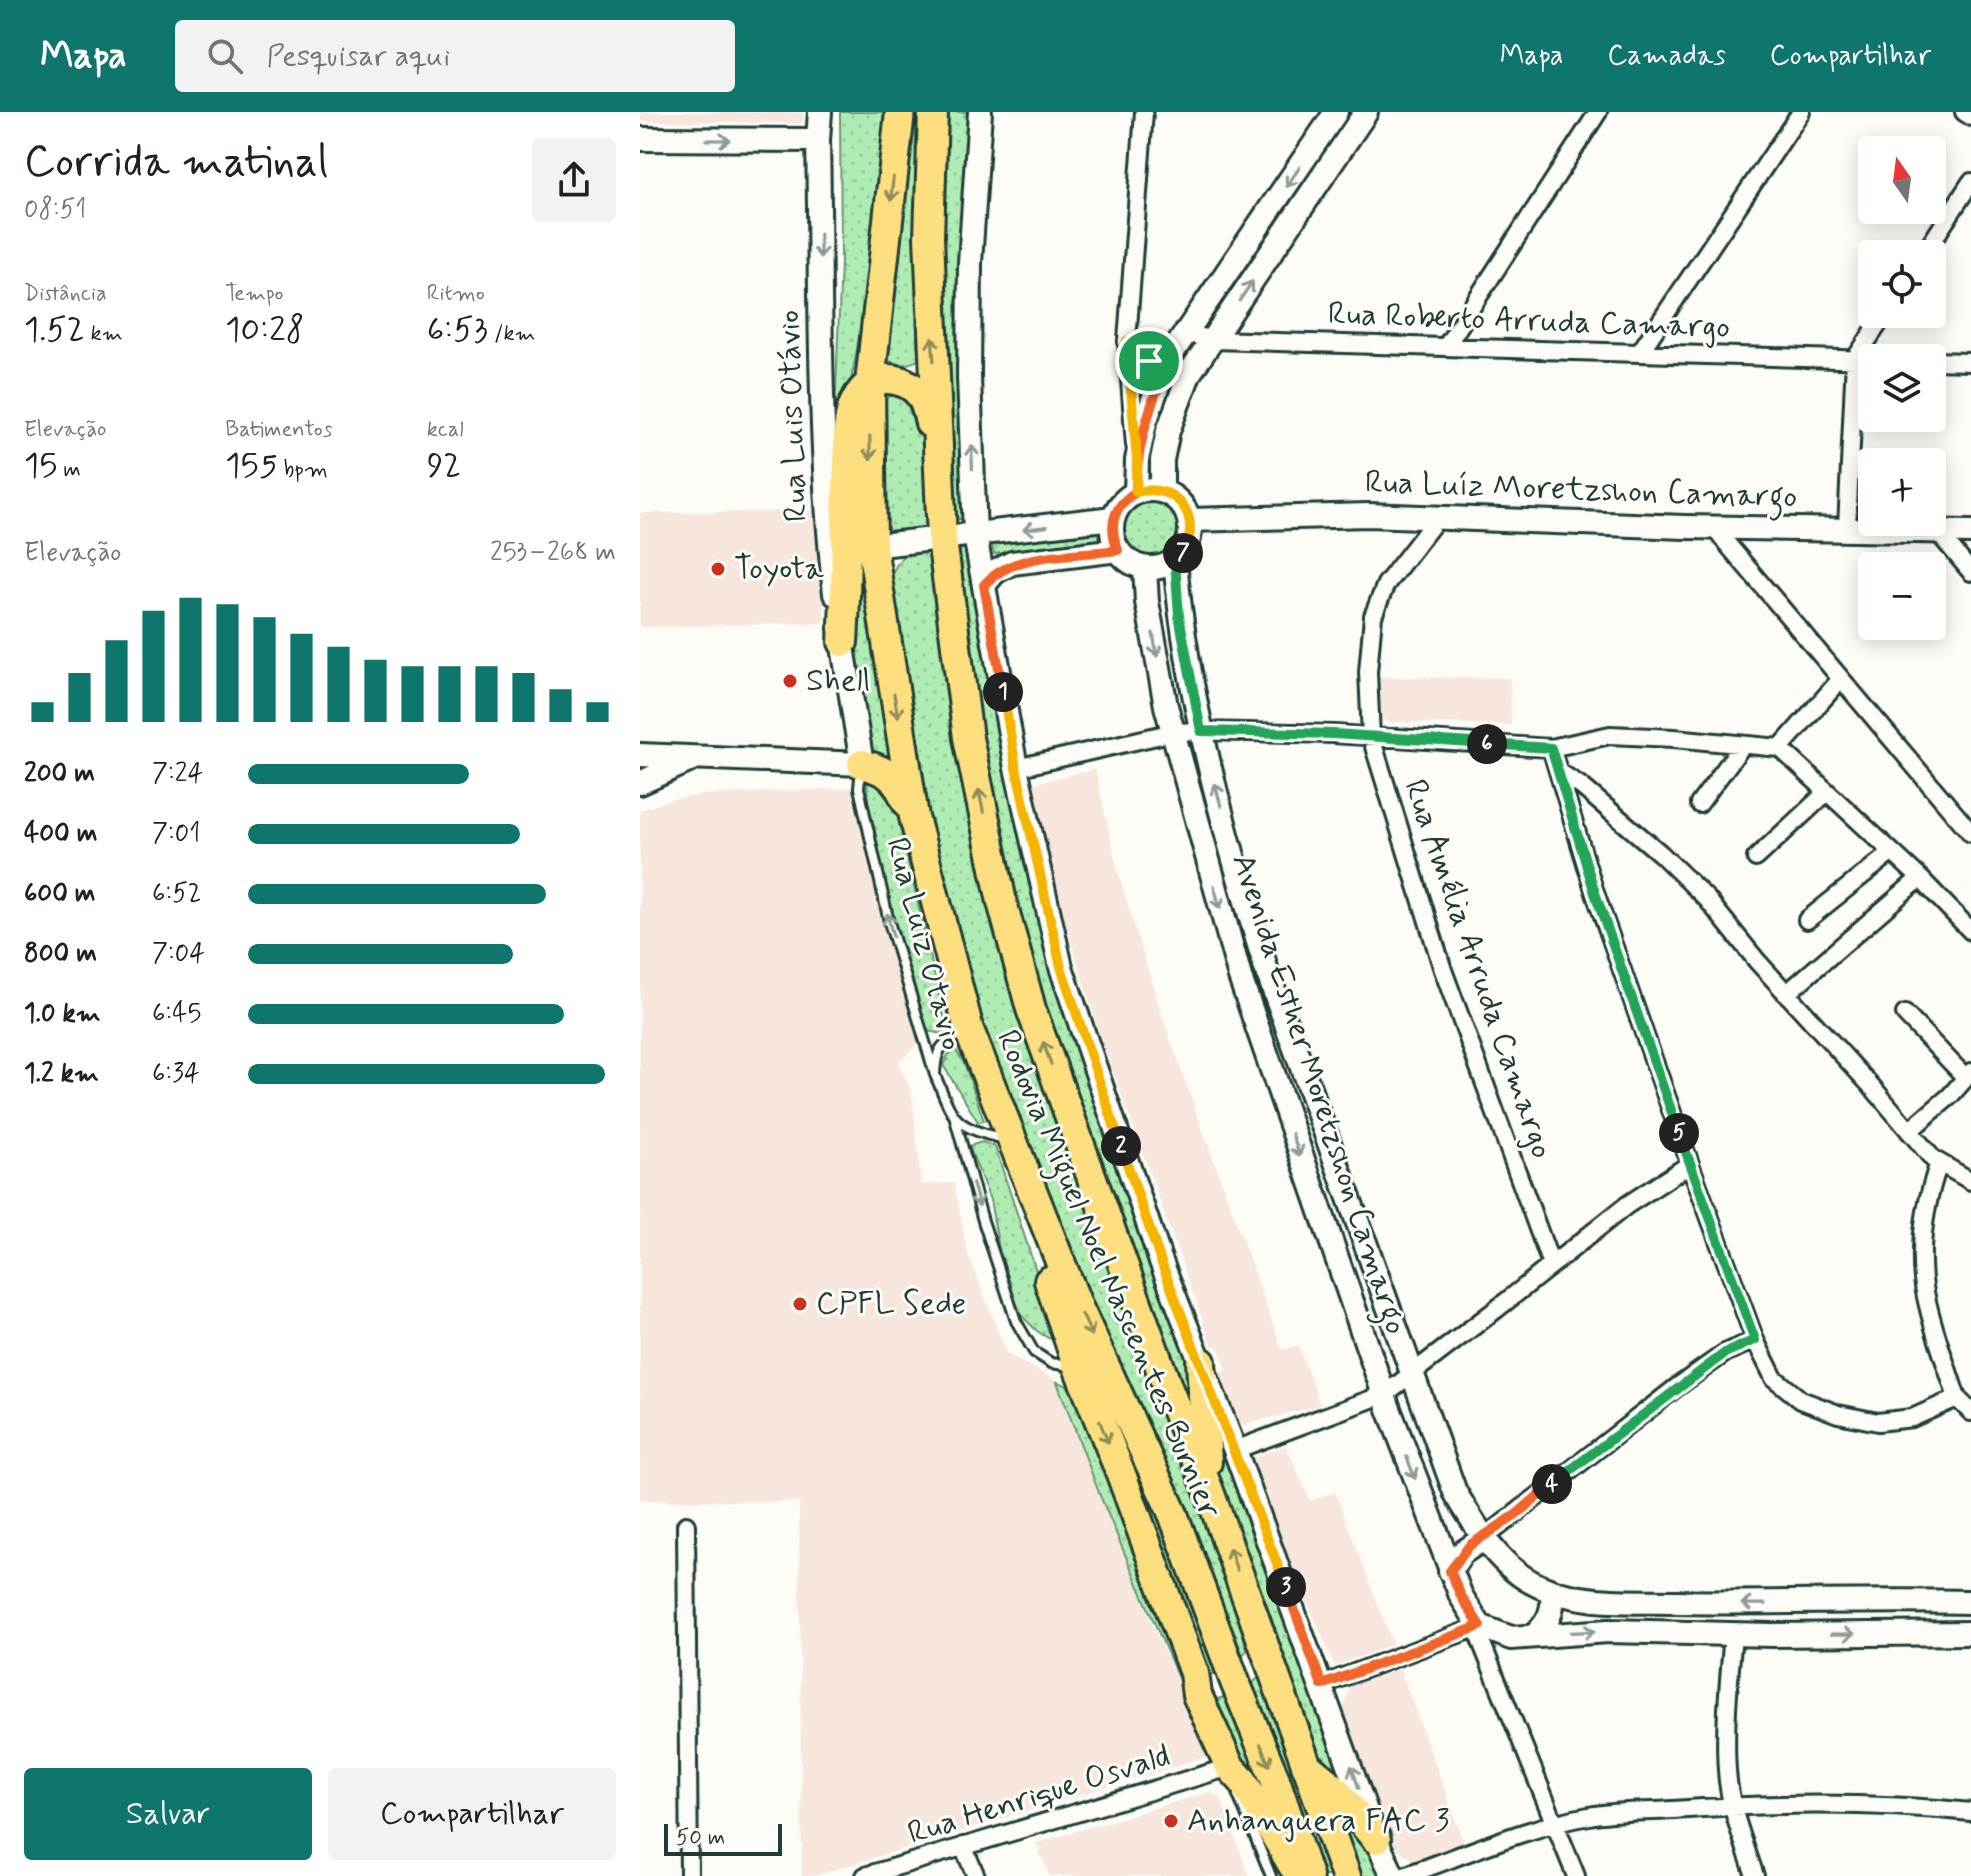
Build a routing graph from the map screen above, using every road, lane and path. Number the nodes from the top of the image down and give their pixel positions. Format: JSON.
{"nodes":[{"id":1,"x":820,"y":112,"type":"edge"},
{"id":2,"x":900,"y":112,"type":"edge"},
{"id":3,"x":933,"y":112,"type":"edge"},
{"id":4,"x":980,"y":112,"type":"edge"},
{"id":5,"x":1144,"y":112,"type":"edge"},
{"id":6,"x":1336,"y":112,"type":"edge"},
{"id":7,"x":1366,"y":112,"type":"edge"},
{"id":8,"x":1598,"y":112,"type":"edge"},
{"id":9,"x":1801,"y":112,"type":"edge"},
{"id":10,"x":1964,"y":112,"type":"edge"},
{"id":11,"x":1971,"y":117,"type":"edge"},
{"id":12,"x":640,"y":139,"type":"edge"},
{"id":13,"x":818,"y":140,"type":"junction"},
{"id":14,"x":1971,"y":182,"type":"edge"},
{"id":15,"x":1933,"y":240,"type":"edge"},
{"id":16,"x":1186,"y":333,"type":"junction"},
{"id":17,"x":1213,"y":340,"type":"junction"},
{"id":18,"x":1127,"y":341,"type":"junction"},
{"id":19,"x":1447,"y":345,"type":"junction"},
{"id":20,"x":1640,"y":352,"type":"junction"},
{"id":21,"x":1858,"y":359,"type":"edge"},
{"id":22,"x":1946,"y":361,"type":"edge"},
{"id":23,"x":1166,"y":362,"type":"junction"},
{"id":24,"x":1971,"y":362,"type":"edge"},
{"id":25,"x":870,"y":383,"type":"junction"},
{"id":26,"x":1858,"y":419,"type":"edge"},
{"id":27,"x":1137,"y":460,"type":"junction"},
{"id":28,"x":940,"y":481,"type":"junction"},
{"id":29,"x":1162,"y":491,"type":"junction"},
{"id":30,"x":1136,"y":492,"type":"junction"},
{"id":31,"x":1438,"y":517,"type":"junction"},
{"id":32,"x":1113,"y":518,"type":"junction"},
{"id":33,"x":1190,"y":520,"type":"junction"},
{"id":34,"x":1713,"y":527,"type":"junction"},
{"id":35,"x":1847,"y":528,"type":"junction"},
{"id":36,"x":1858,"y":528,"type":"edge"},
{"id":37,"x":1946,"y":531,"type":"edge"},
{"id":38,"x":1971,"y":532,"type":"edge"},
{"id":39,"x":975,"y":535,"type":"junction"},
{"id":40,"x":1941,"y":536,"type":"edge"},
{"id":41,"x":942,"y":539,"type":"junction"},
{"id":42,"x":872,"y":546,"type":"junction"},
{"id":43,"x":1118,"y":550,"type":"junction"},
{"id":44,"x":1175,"y":561,"type":"junction"},
{"id":45,"x":1145,"y":568,"type":"junction"},
{"id":46,"x":1971,"y":572,"type":"edge"},
{"id":47,"x":984,"y":585,"type":"junction"},
{"id":48,"x":843,"y":642,"type":"junction"},
{"id":49,"x":1840,"y":680,"type":"junction"},
{"id":50,"x":854,"y":728,"type":"junction"},
{"id":51,"x":1201,"y":731,"type":"junction"},
{"id":52,"x":1174,"y":732,"type":"junction"},
{"id":53,"x":1371,"y":737,"type":"junction"},
{"id":54,"x":1742,"y":746,"type":"junction"},
{"id":55,"x":1551,"y":748,"type":"junction"},
{"id":56,"x":1780,"y":748,"type":"junction"},
{"id":57,"x":644,"y":757,"type":"edge"},
{"id":58,"x":697,"y":757,"type":"junction"},
{"id":59,"x":810,"y":760,"type":"junction"},
{"id":60,"x":862,"y":764,"type":"junction"},
{"id":61,"x":1016,"y":768,"type":"junction"},
{"id":62,"x":1559,"y":772,"type":"junction"},
{"id":63,"x":640,"y":783,"type":"edge"},
{"id":64,"x":1827,"y":792,"type":"junction"},
{"id":65,"x":1699,"y":804,"type":"dead end"},
{"id":66,"x":914,"y":817,"type":"junction"},
{"id":67,"x":1971,"y":833,"type":"edge"},
{"id":68,"x":1892,"y":852,"type":"junction"},
{"id":69,"x":1756,"y":858,"type":"dead end"},
{"id":70,"x":1920,"y":878,"type":"junction"},
{"id":71,"x":1807,"y":920,"type":"dead end"},
{"id":72,"x":1971,"y":931,"type":"edge"},
{"id":73,"x":1786,"y":994,"type":"junction"},
{"id":74,"x":1905,"y":1014,"type":"dead end"},
{"id":75,"x":969,"y":1030,"type":"junction"},
{"id":76,"x":935,"y":1075,"type":"junction"},
{"id":77,"x":1968,"y":1075,"type":"edge"},
{"id":78,"x":955,"y":1119,"type":"junction"},
{"id":79,"x":1000,"y":1130,"type":"junction"},
{"id":80,"x":1909,"y":1131,"type":"junction"},
{"id":81,"x":1939,"y":1163,"type":"junction"},
{"id":82,"x":1690,"y":1164,"type":"junction"},
{"id":83,"x":1971,"y":1181,"type":"edge"},
{"id":84,"x":1551,"y":1264,"type":"junction"},
{"id":85,"x":1755,"y":1340,"type":"junction"},
{"id":86,"x":1201,"y":1362,"type":"junction"},
{"id":87,"x":1078,"y":1367,"type":"junction"},
{"id":88,"x":1412,"y":1373,"type":"junction"},
{"id":89,"x":1385,"y":1394,"type":"junction"},
{"id":90,"x":1957,"y":1398,"type":"junction"},
{"id":91,"x":1971,"y":1412,"type":"edge"},
{"id":92,"x":1235,"y":1450,"type":"junction"},
{"id":93,"x":1209,"y":1491,"type":"junction"},
{"id":94,"x":686,"y":1525,"type":"dead end"},
{"id":95,"x":1483,"y":1539,"type":"junction"},
{"id":96,"x":1450,"y":1571,"type":"junction"},
{"id":97,"x":1552,"y":1591,"type":"junction"},
{"id":98,"x":1971,"y":1602,"type":"edge"},
{"id":99,"x":1480,"y":1626,"type":"junction"},
{"id":100,"x":1258,"y":1633,"type":"junction"},
{"id":101,"x":1971,"y":1633,"type":"edge"},
{"id":102,"x":1733,"y":1634,"type":"junction"},
{"id":103,"x":1534,"y":1636,"type":"junction"},
{"id":104,"x":1511,"y":1638,"type":"junction"},
{"id":105,"x":1495,"y":1672,"type":"junction"},
{"id":106,"x":1194,"y":1673,"type":"junction"},
{"id":107,"x":1235,"y":1682,"type":"junction"},
{"id":108,"x":1322,"y":1685,"type":"junction"},
{"id":109,"x":1306,"y":1764,"type":"junction"},
{"id":110,"x":1230,"y":1767,"type":"junction"},
{"id":111,"x":1733,"y":1807,"type":"junction"},
{"id":112,"x":1971,"y":1812,"type":"edge"},
{"id":113,"x":1555,"y":1823,"type":"junction"},
{"id":114,"x":1376,"y":1839,"type":"junction"},
{"id":115,"x":963,"y":1846,"type":"junction"},
{"id":116,"x":689,"y":1876,"type":"edge"},
{"id":117,"x":865,"y":1876,"type":"edge"},
{"id":118,"x":976,"y":1876,"type":"edge"},
{"id":119,"x":1271,"y":1876,"type":"edge"},
{"id":120,"x":1299,"y":1876,"type":"edge"},
{"id":121,"x":1308,"y":1876,"type":"edge"},
{"id":122,"x":1346,"y":1876,"type":"edge"},
{"id":123,"x":1393,"y":1876,"type":"edge"},
{"id":124,"x":1404,"y":1876,"type":"edge"},
{"id":125,"x":1576,"y":1876,"type":"edge"},
{"id":126,"x":1755,"y":1876,"type":"edge"}],
"edges":[{"from":1,"to":13,"type":"main road","name":"Rua Luis Otávio"},
{"from":2,"to":25,"type":"highway","name":"Rodovia Miguel Noel Nascentes Burnier","one_way":true},
{"from":28,"to":3,"type":"highway","name":"Rodovia Miguel Noel Nascentes Burnier","one_way":true},
{"from":39,"to":4,"type":"main road","one_way":true},
{"from":5,"to":18,"type":"street"},
{"from":6,"to":16,"type":"main road","one_way":true},
{"from":17,"to":7,"type":"main road","one_way":true},
{"from":8,"to":19,"type":"street"},
{"from":9,"to":20,"type":"street"},
{"from":10,"to":11,"type":"street"},
{"from":12,"to":13,"type":"main road","one_way":true},
{"from":13,"to":48,"type":"main road","name":"Rua Luis Otávio","one_way":true},
{"from":14,"to":15,"type":"street"},
{"from":16,"to":17,"type":"street","name":"Rua Roberto Arruda Camargo"},
{"from":16,"to":23,"type":"main road"},
{"from":17,"to":19,"type":"street","name":"Rua Roberto Arruda Camargo"},
{"from":17,"to":29,"type":"main road"},
{"from":18,"to":23,"type":"street"},
{"from":18,"to":27,"type":"street"},
{"from":19,"to":20,"type":"street","name":"Rua Roberto Arruda Camargo"},
{"from":20,"to":21,"type":"street","name":"Rua Roberto Arruda Camargo"},
{"from":22,"to":24,"type":"street"},
{"from":23,"to":27,"type":"main road"},
{"from":25,"to":28,"type":"highway"},
{"from":25,"to":42,"type":"highway","name":"Rodovia Miguel Noel Nascentes Burnier","one_way":true},
{"from":25,"to":48,"type":"highway"},
{"from":26,"to":35,"type":"street"},
{"from":27,"to":30,"type":"main road"},
{"from":28,"to":41,"type":"highway","name":"Rodovia Miguel Noel Nascentes Burnier"},
{"from":29,"to":30,"type":"main road"},
{"from":29,"to":33,"type":"main road"},
{"from":30,"to":32,"type":"main road"},
{"from":31,"to":33,"type":"main road","name":"Rua Luíz Moretzshon Camargo"},
{"from":31,"to":34,"type":"main road","name":"Rua Luíz Moretzshon Camargo"},
{"from":31,"to":53,"type":"street","name":"Rua Amélia Arruda Camargo"},
{"from":32,"to":39,"type":"main road","one_way":true},
{"from":32,"to":43,"type":"main road"},
{"from":33,"to":44,"type":"main road"},
{"from":34,"to":35,"type":"main road","name":"Rua Luíz Moretzshon Camargo"},
{"from":34,"to":49,"type":"street"},
{"from":35,"to":36,"type":"main road","name":"Rua Luíz Moretzshon Camargo"},
{"from":37,"to":38,"type":"main road","name":"Rua Luíz Moretzshon Camargo"},
{"from":39,"to":41,"type":"main road"},
{"from":39,"to":47,"type":"main road"},
{"from":40,"to":46,"type":"street"},
{"from":41,"to":42,"type":"main road"},
{"from":93,"to":41,"type":"highway","name":"Rodovia Miguel Noel Nascentes Burnier","one_way":true},
{"from":42,"to":66,"type":"highway","name":"Rodovia Miguel Noel Nascentes Burnier","one_way":true},
{"from":43,"to":45,"type":"main road"},
{"from":43,"to":47,"type":"main road"},
{"from":44,"to":45,"type":"main road"},
{"from":44,"to":51,"type":"main road","name":"Avenida Esther Moretzshon Camargo"},
{"from":45,"to":52,"type":"main road","name":"Avenida Esther Moretzshon Camargo","one_way":true},
{"from":47,"to":61,"type":"main road"},
{"from":48,"to":50,"type":"main road","name":"Rua Luis Otávio"},
{"from":49,"to":56,"type":"street"},
{"from":49,"to":67,"type":"street"},
{"from":50,"to":59,"type":"main road"},
{"from":50,"to":60,"type":"main road","name":"Rua Luis Otávio"},
{"from":51,"to":52,"type":"street"},
{"from":51,"to":53,"type":"street"},
{"from":88,"to":51,"type":"main road","name":"Avenida Esther Moretzshon Camargo","one_way":true},
{"from":52,"to":61,"type":"street"},
{"from":52,"to":89,"type":"main road","name":"Avenida Esther Moretzshon Camargo","one_way":true},
{"from":53,"to":55,"type":"street"},
{"from":53,"to":84,"type":"street","name":"Rua Amélia Arruda Camargo"},
{"from":54,"to":55,"type":"street"},
{"from":54,"to":56,"type":"street"},
{"from":54,"to":65,"type":"street"},
{"from":55,"to":62,"type":"street"},
{"from":56,"to":64,"type":"street"},
{"from":57,"to":58,"type":"main road"},
{"from":58,"to":59,"type":"main road"},
{"from":58,"to":63,"type":"main road"},
{"from":59,"to":60,"type":"main road"},
{"from":60,"to":66,"type":"highway"},
{"from":76,"to":60,"type":"lane","name":"Rua Luiz Otavio","one_way":true},
{"from":61,"to":86,"type":"main road"},
{"from":62,"to":73,"type":"street"},
{"from":62,"to":82,"type":"street"},
{"from":64,"to":68,"type":"street"},
{"from":64,"to":69,"type":"street"},
{"from":66,"to":75,"type":"highway","name":"Rodovia Miguel Noel Nascentes Burnier"},
{"from":68,"to":70,"type":"street"},
{"from":68,"to":71,"type":"street"},
{"from":70,"to":72,"type":"street"},
{"from":70,"to":73,"type":"street"},
{"from":73,"to":80,"type":"street"},
{"from":74,"to":77,"type":"street"},
{"from":75,"to":76,"type":"lane","name":"Rua Luiz Otavio"},
{"from":75,"to":79,"type":"highway","name":"Rodovia Miguel Noel Nascentes Burnier"},
{"from":76,"to":78,"type":"lane"},
{"from":77,"to":80,"type":"street"},
{"from":78,"to":79,"type":"lane"},
{"from":78,"to":87,"type":"lane","one_way":true},
{"from":79,"to":87,"type":"highway"},
{"from":79,"to":107,"type":"highway","name":"Rodovia Miguel Noel Nascentes Burnier","one_way":true},
{"from":80,"to":81,"type":"street"},
{"from":81,"to":83,"type":"street"},
{"from":81,"to":90,"type":"street"},
{"from":82,"to":84,"type":"street"},
{"from":82,"to":85,"type":"street"},
{"from":84,"to":88,"type":"street"},
{"from":85,"to":90,"type":"street"},
{"from":85,"to":95,"type":"street"},
{"from":86,"to":92,"type":"main road"},
{"from":86,"to":93,"type":"highway"},
{"from":87,"to":106,"type":"highway","one_way":true},
{"from":88,"to":89,"type":"street"},
{"from":88,"to":95,"type":"main road","name":"Avenida Esther Moretzshon Camargo"},
{"from":89,"to":92,"type":"street"},
{"from":89,"to":96,"type":"main road","name":"Avenida Esther Moretzshon Camargo","one_way":true},
{"from":90,"to":91,"type":"street"},
{"from":92,"to":108,"type":"main road"},
{"from":100,"to":93,"type":"highway","name":"Rodovia Miguel Noel Nascentes Burnier","one_way":true},
{"from":94,"to":116,"type":"street"},
{"from":95,"to":96,"type":"main road"},
{"from":95,"to":97,"type":"main road","name":"Avenida Esther Moretzshon Camargo"},
{"from":96,"to":99,"type":"main road","name":"Avenida Esther Moretzshon Camargo"},
{"from":98,"to":97,"type":"main road","one_way":true},
{"from":97,"to":103,"type":"main road"},
{"from":99,"to":104,"type":"main road"},
{"from":99,"to":105,"type":"street"},
{"from":99,"to":108,"type":"street"},
{"from":100,"to":107,"type":"highway"},
{"from":100,"to":109,"type":"highway","name":"Rodovia Miguel Noel Nascentes Burnier"},
{"from":102,"to":101,"type":"main road","one_way":true},
{"from":103,"to":102,"type":"main road","one_way":true},
{"from":102,"to":111,"type":"street"},
{"from":103,"to":104,"type":"main road"},
{"from":104,"to":105,"type":"street"},
{"from":105,"to":113,"type":"street"},
{"from":106,"to":107,"type":"highway"},
{"from":106,"to":110,"type":"highway"},
{"from":107,"to":121,"type":"highway","name":"Rodovia Miguel Noel Nascentes Burnier","one_way":true},
{"from":114,"to":108,"type":"main road","one_way":true},
{"from":109,"to":114,"type":"highway"},
{"from":109,"to":122,"type":"highway","name":"Rodovia Miguel Noel Nascentes Burnier"},
{"from":110,"to":115,"type":"street","name":"Rua Henrique Osvald"},
{"from":110,"to":119,"type":"lane"},
{"from":110,"to":120,"type":"highway"},
{"from":111,"to":112,"type":"street"},
{"from":111,"to":113,"type":"street"},
{"from":111,"to":126,"type":"street"},
{"from":113,"to":124,"type":"street"},
{"from":113,"to":125,"type":"street"},
{"from":114,"to":123,"type":"main road"},
{"from":115,"to":117,"type":"street","name":"Rua Henrique Osvald"},
{"from":115,"to":118,"type":"street"}]}
